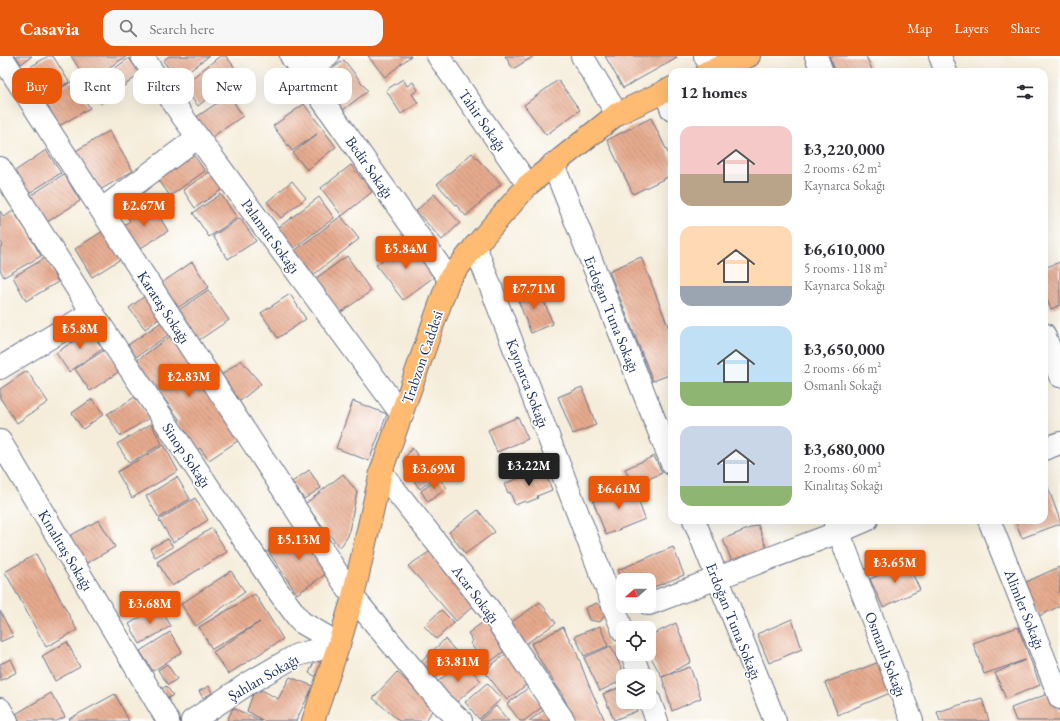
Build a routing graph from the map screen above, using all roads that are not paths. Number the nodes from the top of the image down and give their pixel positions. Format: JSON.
{"nodes":[{"id":1,"x":1,"y":56,"type":"edge"},
{"id":2,"x":142,"y":56,"type":"edge"},
{"id":3,"x":328,"y":56,"type":"edge"},
{"id":4,"x":438,"y":56,"type":"edge"},
{"id":5,"x":582,"y":56,"type":"edge"},
{"id":6,"x":749,"y":56,"type":"edge"},
{"id":7,"x":816,"y":56,"type":"edge"},
{"id":8,"x":940,"y":56,"type":"edge"},
{"id":9,"x":297,"y":65,"type":"edge"},
{"id":10,"x":708,"y":66,"type":"edge"},
{"id":11,"x":820,"y":68,"type":"edge"},
{"id":12,"x":944,"y":68,"type":"edge"},
{"id":13,"x":668,"y":97,"type":"edge"},
{"id":14,"x":616,"y":114,"type":"junction"},
{"id":15,"x":198,"y":137,"type":"junction"},
{"id":16,"x":553,"y":164,"type":"junction"},
{"id":17,"x":0,"y":168,"type":"edge"},
{"id":18,"x":528,"y":185,"type":"junction"},
{"id":19,"x":101,"y":210,"type":"junction"},
{"id":20,"x":475,"y":246,"type":"junction"},
{"id":21,"x":450,"y":278,"type":"junction"},
{"id":22,"x":92,"y":312,"type":"junction"},
{"id":23,"x":1048,"y":344,"type":"edge"},
{"id":24,"x":0,"y":368,"type":"edge"},
{"id":25,"x":1060,"y":376,"type":"edge"},
{"id":26,"x":402,"y":416,"type":"junction"},
{"id":27,"x":0,"y":441,"type":"edge"},
{"id":28,"x":1060,"y":443,"type":"edge"},
{"id":29,"x":1048,"y":448,"type":"edge"},
{"id":30,"x":668,"y":454,"type":"edge"},
{"id":31,"x":381,"y":472,"type":"junction"},
{"id":32,"x":696,"y":524,"type":"edge"},
{"id":33,"x":846,"y":524,"type":"edge"},
{"id":34,"x":991,"y":524,"type":"edge"},
{"id":35,"x":836,"y":526,"type":"edge"},
{"id":36,"x":718,"y":578,"type":"junction"},
{"id":37,"x":353,"y":598,"type":"junction"},
{"id":38,"x":656,"y":601,"type":"edge"},
{"id":39,"x":634,"y":613,"type":"edge"},
{"id":40,"x":619,"y":621,"type":"edge"},
{"id":41,"x":624,"y":621,"type":"edge"},
{"id":42,"x":339,"y":644,"type":"junction"},
{"id":43,"x":1060,"y":698,"type":"edge"},
{"id":44,"x":0,"y":709,"type":"edge"},
{"id":45,"x":653,"y":709,"type":"edge"},
{"id":46,"x":8,"y":721,"type":"edge"},
{"id":47,"x":168,"y":721,"type":"edge"},
{"id":48,"x":192,"y":721,"type":"edge"},
{"id":49,"x":313,"y":721,"type":"edge"},
{"id":50,"x":461,"y":721,"type":"edge"},
{"id":51,"x":564,"y":721,"type":"edge"},
{"id":52,"x":657,"y":721,"type":"edge"},
{"id":53,"x":775,"y":721,"type":"edge"},
{"id":54,"x":912,"y":721,"type":"edge"}],
"edges":[{"from":1,"to":19,"type":"street","name":"Karataş Sokağı"},
{"from":2,"to":15,"type":"street","name":"Palamut Sokağı"},
{"from":3,"to":9,"type":"street"},
{"from":4,"to":18,"type":"street","name":"Tahir Sokağı"},
{"from":5,"to":14,"type":"street"},
{"from":6,"to":10,"type":"main road"},
{"from":7,"to":11,"type":"street"},
{"from":8,"to":12,"type":"street"},
{"from":9,"to":21,"type":"street","name":"Bedir Sokağı"},
{"from":13,"to":14,"type":"main road","name":"Trabzon Caddesi"},
{"from":14,"to":16,"type":"main road","name":"Trabzon Caddesi"},
{"from":15,"to":19,"type":"street"},
{"from":15,"to":26,"type":"street","name":"Palamut Sokağı"},
{"from":16,"to":18,"type":"main road","name":"Trabzon Caddesi"},
{"from":16,"to":30,"type":"street","name":"Erdoğan Tuna Sokağı"},
{"from":17,"to":22,"type":"street","name":"Sinop Sokağı"},
{"from":18,"to":20,"type":"main road","name":"Trabzon Caddesi"},
{"from":19,"to":37,"type":"street","name":"Karataş Sokağı"},
{"from":20,"to":21,"type":"main road","name":"Trabzon Caddesi"},
{"from":20,"to":40,"type":"street","name":"Kaynarca Sokağı"},
{"from":21,"to":26,"type":"main road","name":"Trabzon Caddesi"},
{"from":22,"to":24,"type":"street"},
{"from":22,"to":42,"type":"street","name":"Sinop Sokağı"},
{"from":23,"to":25,"type":"street"},
{"from":26,"to":31,"type":"main road","name":"Trabzon Caddesi"},
{"from":27,"to":47,"type":"street","name":"Kınalıtaş Sokağı"},
{"from":28,"to":29,"type":"street"},
{"from":31,"to":37,"type":"main road","name":"Trabzon Caddesi"},
{"from":31,"to":51,"type":"street","name":"Acar Sokağı"},
{"from":32,"to":36,"type":"street","name":"Erdoğan Tuna Sokağı"},
{"from":33,"to":35,"type":"street"},
{"from":34,"to":43,"type":"street","name":"Alimler Sokağı"},
{"from":35,"to":36,"type":"street"},
{"from":35,"to":54,"type":"street","name":"Osmanlı Sokağı"},
{"from":36,"to":38,"type":"street"},
{"from":36,"to":53,"type":"street","name":"Erdoğan Tuna Sokağı"},
{"from":37,"to":42,"type":"main road","name":"Trabzon Caddesi"},
{"from":37,"to":50,"type":"street","name":"Karataş Sokağı"},
{"from":39,"to":41,"type":"street"},
{"from":42,"to":48,"type":"street","name":"Şahlan Sokağı"},
{"from":42,"to":49,"type":"main road","name":"Trabzon Caddesi"},
{"from":44,"to":46,"type":"street"},
{"from":45,"to":52,"type":"street"}]}
